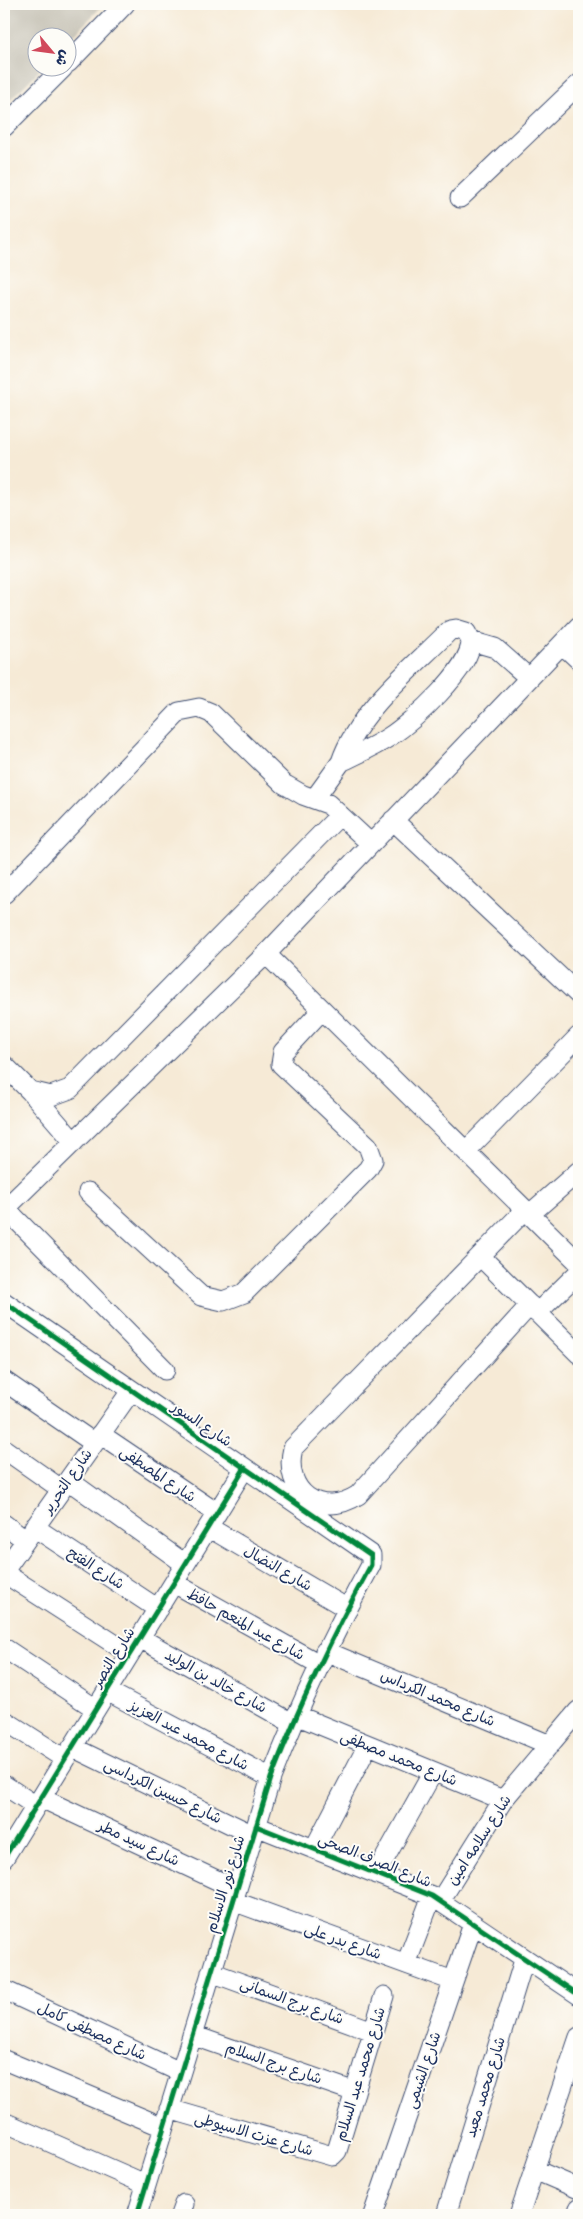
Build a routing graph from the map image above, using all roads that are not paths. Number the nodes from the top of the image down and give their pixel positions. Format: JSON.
{"nodes":[{"id":1,"x":125,"y":4,"type":"edge"},
{"id":2,"x":78,"y":53,"type":"edge"},
{"id":3,"x":53,"y":78,"type":"edge"},
{"id":4,"x":579,"y":84,"type":"edge"},
{"id":5,"x":4,"y":127,"type":"edge"},
{"id":6,"x":460,"y":198,"type":"dead end"},
{"id":7,"x":579,"y":626,"type":"edge"},
{"id":8,"x":471,"y":641,"type":"junction"},
{"id":9,"x":562,"y":644,"type":"junction"},
{"id":10,"x":579,"y":660,"type":"edge"},
{"id":11,"x":529,"y":678,"type":"junction"},
{"id":12,"x":341,"y":762,"type":"junction"},
{"id":13,"x":315,"y":798,"type":"junction"},
{"id":14,"x":340,"y":815,"type":"junction"},
{"id":15,"x":394,"y":820,"type":"junction"},
{"id":16,"x":371,"y":844,"type":"junction"},
{"id":17,"x":4,"y":894,"type":"edge"},
{"id":18,"x":266,"y":954,"type":"junction"},
{"id":19,"x":579,"y":995,"type":"edge"},
{"id":20,"x":322,"y":1010,"type":"junction"},
{"id":21,"x":579,"y":1036,"type":"edge"},
{"id":22,"x":4,"y":1065,"type":"edge"},
{"id":23,"x":30,"y":1091,"type":"junction"},
{"id":24,"x":74,"y":1142,"type":"junction"},
{"id":25,"x":466,"y":1151,"type":"junction"},
{"id":26,"x":579,"y":1170,"type":"edge"},
{"id":27,"x":88,"y":1192,"type":"dead end"},
{"id":28,"x":5,"y":1210,"type":"edge"},
{"id":29,"x":527,"y":1212,"type":"junction"},
{"id":30,"x":480,"y":1256,"type":"junction"},
{"id":31,"x":579,"y":1263,"type":"edge"},
{"id":32,"x":579,"y":1272,"type":"edge"},
{"id":33,"x":4,"y":1302,"type":"edge"},
{"id":34,"x":533,"y":1309,"type":"junction"},
{"id":35,"x":579,"y":1354,"type":"edge"},
{"id":36,"x":165,"y":1370,"type":"dead end"},
{"id":37,"x":4,"y":1381,"type":"edge"},
{"id":38,"x":131,"y":1391,"type":"junction"},
{"id":39,"x":97,"y":1439,"type":"junction"},
{"id":40,"x":4,"y":1449,"type":"edge"},
{"id":41,"x":244,"y":1469,"type":"junction"},
{"id":42,"x":64,"y":1484,"type":"junction"},
{"id":43,"x":213,"y":1520,"type":"junction"},
{"id":44,"x":4,"y":1524,"type":"edge"},
{"id":45,"x":30,"y":1533,"type":"junction"},
{"id":46,"x":185,"y":1564,"type":"junction"},
{"id":47,"x":4,"y":1572,"type":"edge"},
{"id":48,"x":368,"y":1572,"type":"joint"},
{"id":49,"x":174,"y":1583,"type":"junction"},
{"id":50,"x":158,"y":1609,"type":"junction"},
{"id":51,"x":348,"y":1609,"type":"junction"},
{"id":52,"x":140,"y":1638,"type":"junction"},
{"id":53,"x":4,"y":1648,"type":"edge"},
{"id":54,"x":130,"y":1654,"type":"junction"},
{"id":55,"x":322,"y":1658,"type":"junction"},
{"id":56,"x":107,"y":1691,"type":"junction"},
{"id":57,"x":96,"y":1709,"type":"junction"},
{"id":58,"x":578,"y":1711,"type":"edge"},
{"id":59,"x":294,"y":1719,"type":"junction"},
{"id":60,"x":4,"y":1720,"type":"edge"},
{"id":61,"x":368,"y":1745,"type":"junction"},
{"id":62,"x":550,"y":1745,"type":"junction"},
{"id":63,"x":69,"y":1753,"type":"junction"},
{"id":64,"x":433,"y":1772,"type":"junction"},
{"id":65,"x":271,"y":1778,"type":"junction"},
{"id":66,"x":4,"y":1785,"type":"edge"},
{"id":67,"x":503,"y":1800,"type":"junction"},
{"id":68,"x":38,"y":1802,"type":"junction"},
{"id":69,"x":255,"y":1830,"type":"junction"},
{"id":70,"x":314,"y":1849,"type":"junction"},
{"id":71,"x":5,"y":1854,"type":"edge"},
{"id":72,"x":376,"y":1874,"type":"junction"},
{"id":73,"x":234,"y":1895,"type":"junction"},
{"id":74,"x":436,"y":1899,"type":"junction"},
{"id":75,"x":473,"y":1924,"type":"junction"},
{"id":76,"x":524,"y":1960,"type":"junction"},
{"id":77,"x":406,"y":1964,"type":"junction"},
{"id":78,"x":211,"y":1972,"type":"junction"},
{"id":79,"x":454,"y":1981,"type":"junction"},
{"id":80,"x":4,"y":1990,"type":"edge"},
{"id":81,"x":579,"y":1995,"type":"edge"},
{"id":82,"x":384,"y":1996,"type":"dead end"},
{"id":83,"x":374,"y":2031,"type":"junction"},
{"id":84,"x":192,"y":2035,"type":"junction"},
{"id":85,"x":579,"y":2037,"type":"edge"},
{"id":86,"x":4,"y":2060,"type":"edge"},
{"id":87,"x":180,"y":2072,"type":"junction"},
{"id":88,"x":355,"y":2092,"type":"junction"},
{"id":89,"x":166,"y":2118,"type":"junction"},
{"id":90,"x":4,"y":2122,"type":"edge"},
{"id":91,"x":337,"y":2151,"type":"joint"},
{"id":92,"x":534,"y":2170,"type":"junction"},
{"id":93,"x":145,"y":2184,"type":"junction"},
{"id":94,"x":579,"y":2189,"type":"edge"},
{"id":95,"x":579,"y":2208,"type":"edge"},
{"id":96,"x":137,"y":2215,"type":"edge"},
{"id":97,"x":373,"y":2215,"type":"edge"},
{"id":98,"x":446,"y":2215,"type":"edge"},
{"id":99,"x":519,"y":2215,"type":"edge"},
{"id":100,"x":577,"y":2215,"type":"edge"}],
"edges":[{"from":1,"to":2,"type":"street"},
{"from":3,"to":5,"type":"street"},
{"from":4,"to":6,"type":"street"},
{"from":7,"to":9,"type":"street"},
{"from":8,"to":11,"type":"street"},
{"from":8,"to":12,"type":"street"},
{"from":8,"to":12,"type":"street"},
{"from":9,"to":10,"type":"street"},
{"from":9,"to":11,"type":"street"},
{"from":11,"to":15,"type":"street"},
{"from":12,"to":13,"type":"street"},
{"from":13,"to":14,"type":"street"},
{"from":13,"to":17,"type":"street"},
{"from":14,"to":16,"type":"street"},
{"from":14,"to":23,"type":"street"},
{"from":15,"to":16,"type":"street"},
{"from":15,"to":19,"type":"street"},
{"from":16,"to":18,"type":"street"},
{"from":18,"to":20,"type":"street"},
{"from":18,"to":24,"type":"street"},
{"from":20,"to":25,"type":"street"},
{"from":20,"to":27,"type":"street"},
{"from":21,"to":25,"type":"street"},
{"from":22,"to":23,"type":"street"},
{"from":23,"to":24,"type":"street"},
{"from":24,"to":28,"type":"street"},
{"from":25,"to":29,"type":"street"},
{"from":26,"to":29,"type":"street"},
{"from":28,"to":36,"type":"street"},
{"from":29,"to":30,"type":"street"},
{"from":29,"to":31,"type":"street"},
{"from":30,"to":34,"type":"street"},
{"from":30,"to":34,"type":"street"},
{"from":32,"to":34,"type":"street"},
{"from":33,"to":38,"type":"street","name":"شارع السور"},
{"from":34,"to":35,"type":"street"},
{"from":37,"to":39,"type":"street","name":"شارع المصطفى"},
{"from":38,"to":39,"type":"street","name":"شارع التحرير"},
{"from":38,"to":41,"type":"street","name":"شارع السور"},
{"from":39,"to":42,"type":"street","name":"شارع التحرير"},
{"from":39,"to":43,"type":"street","name":"شارع المصطفى"},
{"from":40,"to":42,"type":"street"},
{"from":41,"to":43,"type":"street","name":"شارع النصر"},
{"from":41,"to":48,"type":"street","name":"شارع السور"},
{"from":42,"to":45,"type":"street","name":"شارع التحرير"},
{"from":42,"to":46,"type":"street"},
{"from":43,"to":46,"type":"street","name":"شارع النصر"},
{"from":43,"to":51,"type":"street","name":"شارع النضال"},
{"from":44,"to":45,"type":"street","name":"شارع الفتح"},
{"from":45,"to":47,"type":"street","name":"شارع التحرير"},
{"from":45,"to":50,"type":"street","name":"شارع الفتح"},
{"from":46,"to":49,"type":"street","name":"شارع النصر"},
{"from":47,"to":54,"type":"street"},
{"from":48,"to":51,"type":"street","name":"شارع نور الاسلام"},
{"from":49,"to":50,"type":"street","name":"شارع النصر"},
{"from":49,"to":55,"type":"street","name":"شارع عبد المنعم حافظ"},
{"from":50,"to":52,"type":"street","name":"شارع النصر"},
{"from":51,"to":55,"type":"street","name":"شارع نور الاسلام"},
{"from":52,"to":54,"type":"street","name":"شارع النصر"},
{"from":52,"to":59,"type":"street","name":"شارع خالد بن الوليد"},
{"from":53,"to":57,"type":"street"},
{"from":54,"to":56,"type":"street","name":"شارع النصر"},
{"from":55,"to":59,"type":"street","name":"شارع نور الاسلام"},
{"from":55,"to":62,"type":"street","name":"شارع محمد الكرداس"},
{"from":56,"to":57,"type":"street","name":"شارع النصر"},
{"from":56,"to":65,"type":"street","name":"شارع محمد عبد العزيز"},
{"from":57,"to":63,"type":"street","name":"شارع النصر"},
{"from":58,"to":62,"type":"street","name":"شارع سلامه امين"},
{"from":59,"to":61,"type":"street","name":"شارع محمد مصطفى"},
{"from":59,"to":65,"type":"street","name":"شارع نور الاسلام"},
{"from":60,"to":63,"type":"street","name":"شارع حسين الكرداسى"},
{"from":61,"to":64,"type":"street","name":"شارع محمد مصطفى"},
{"from":61,"to":70,"type":"street"},
{"from":62,"to":67,"type":"street","name":"شارع سلامه امين"},
{"from":63,"to":68,"type":"street","name":"شارع النصر"},
{"from":63,"to":69,"type":"street","name":"شارع حسين الكرداسى"},
{"from":64,"to":67,"type":"street","name":"شارع محمد مصطفى"},
{"from":64,"to":72,"type":"street"},
{"from":65,"to":69,"type":"street","name":"شارع نور الاسلام"},
{"from":66,"to":68,"type":"street","name":"شارع سيد مطر"},
{"from":67,"to":74,"type":"street","name":"شارع سلامه امين"},
{"from":68,"to":71,"type":"street","name":"شارع النصر"},
{"from":68,"to":73,"type":"street","name":"شارع سيد مطر"},
{"from":69,"to":70,"type":"street","name":"شارع الصرف الصحى"},
{"from":69,"to":73,"type":"street","name":"شارع نور الاسلام"},
{"from":70,"to":72,"type":"street","name":"شارع الصرف الصحى"},
{"from":72,"to":74,"type":"street","name":"شارع الصرف الصحى"},
{"from":73,"to":77,"type":"street","name":"شارع بدر على"},
{"from":73,"to":78,"type":"street","name":"شارع نور الاسلام"},
{"from":74,"to":75,"type":"street","name":"شارع الصرف الصحى"},
{"from":74,"to":77,"type":"street","name":"شارع سلامه امين"},
{"from":75,"to":76,"type":"street","name":"شارع الصرف الصحى"},
{"from":75,"to":79,"type":"street","name":"شارع الشيمى"},
{"from":76,"to":81,"type":"street","name":"شارع الصرف الصحى"},
{"from":76,"to":98,"type":"street","name":"شارع محمد معبد"},
{"from":77,"to":79,"type":"street","name":"شارع بدر على"},
{"from":78,"to":83,"type":"street","name":"شارع برج السمانى"},
{"from":78,"to":84,"type":"street","name":"شارع نور الاسلام"},
{"from":79,"to":97,"type":"street","name":"شارع الشيمى"},
{"from":80,"to":87,"type":"street","name":"شارع مصطفى كامل"},
{"from":82,"to":83,"type":"street","name":"شارع محمد عبد السلام"},
{"from":83,"to":88,"type":"street","name":"شارع محمد عبد السلام"},
{"from":84,"to":87,"type":"street","name":"شارع نور الاسلام"},
{"from":84,"to":88,"type":"street","name":"شارع برج السلام"},
{"from":85,"to":92,"type":"street"},
{"from":86,"to":89,"type":"street"},
{"from":87,"to":89,"type":"street","name":"شارع نور الاسلام"},
{"from":88,"to":91,"type":"street","name":"شارع محمد عبد السلام"},
{"from":89,"to":91,"type":"street","name":"شارع عزت الاسيوطى"},
{"from":89,"to":93,"type":"street","name":"شارع نور الاسلام"},
{"from":90,"to":93,"type":"street"},
{"from":92,"to":94,"type":"street"},
{"from":92,"to":99,"type":"street"},
{"from":93,"to":96,"type":"street","name":"شارع نور الاسلام"},
{"from":95,"to":100,"type":"street"}]}
